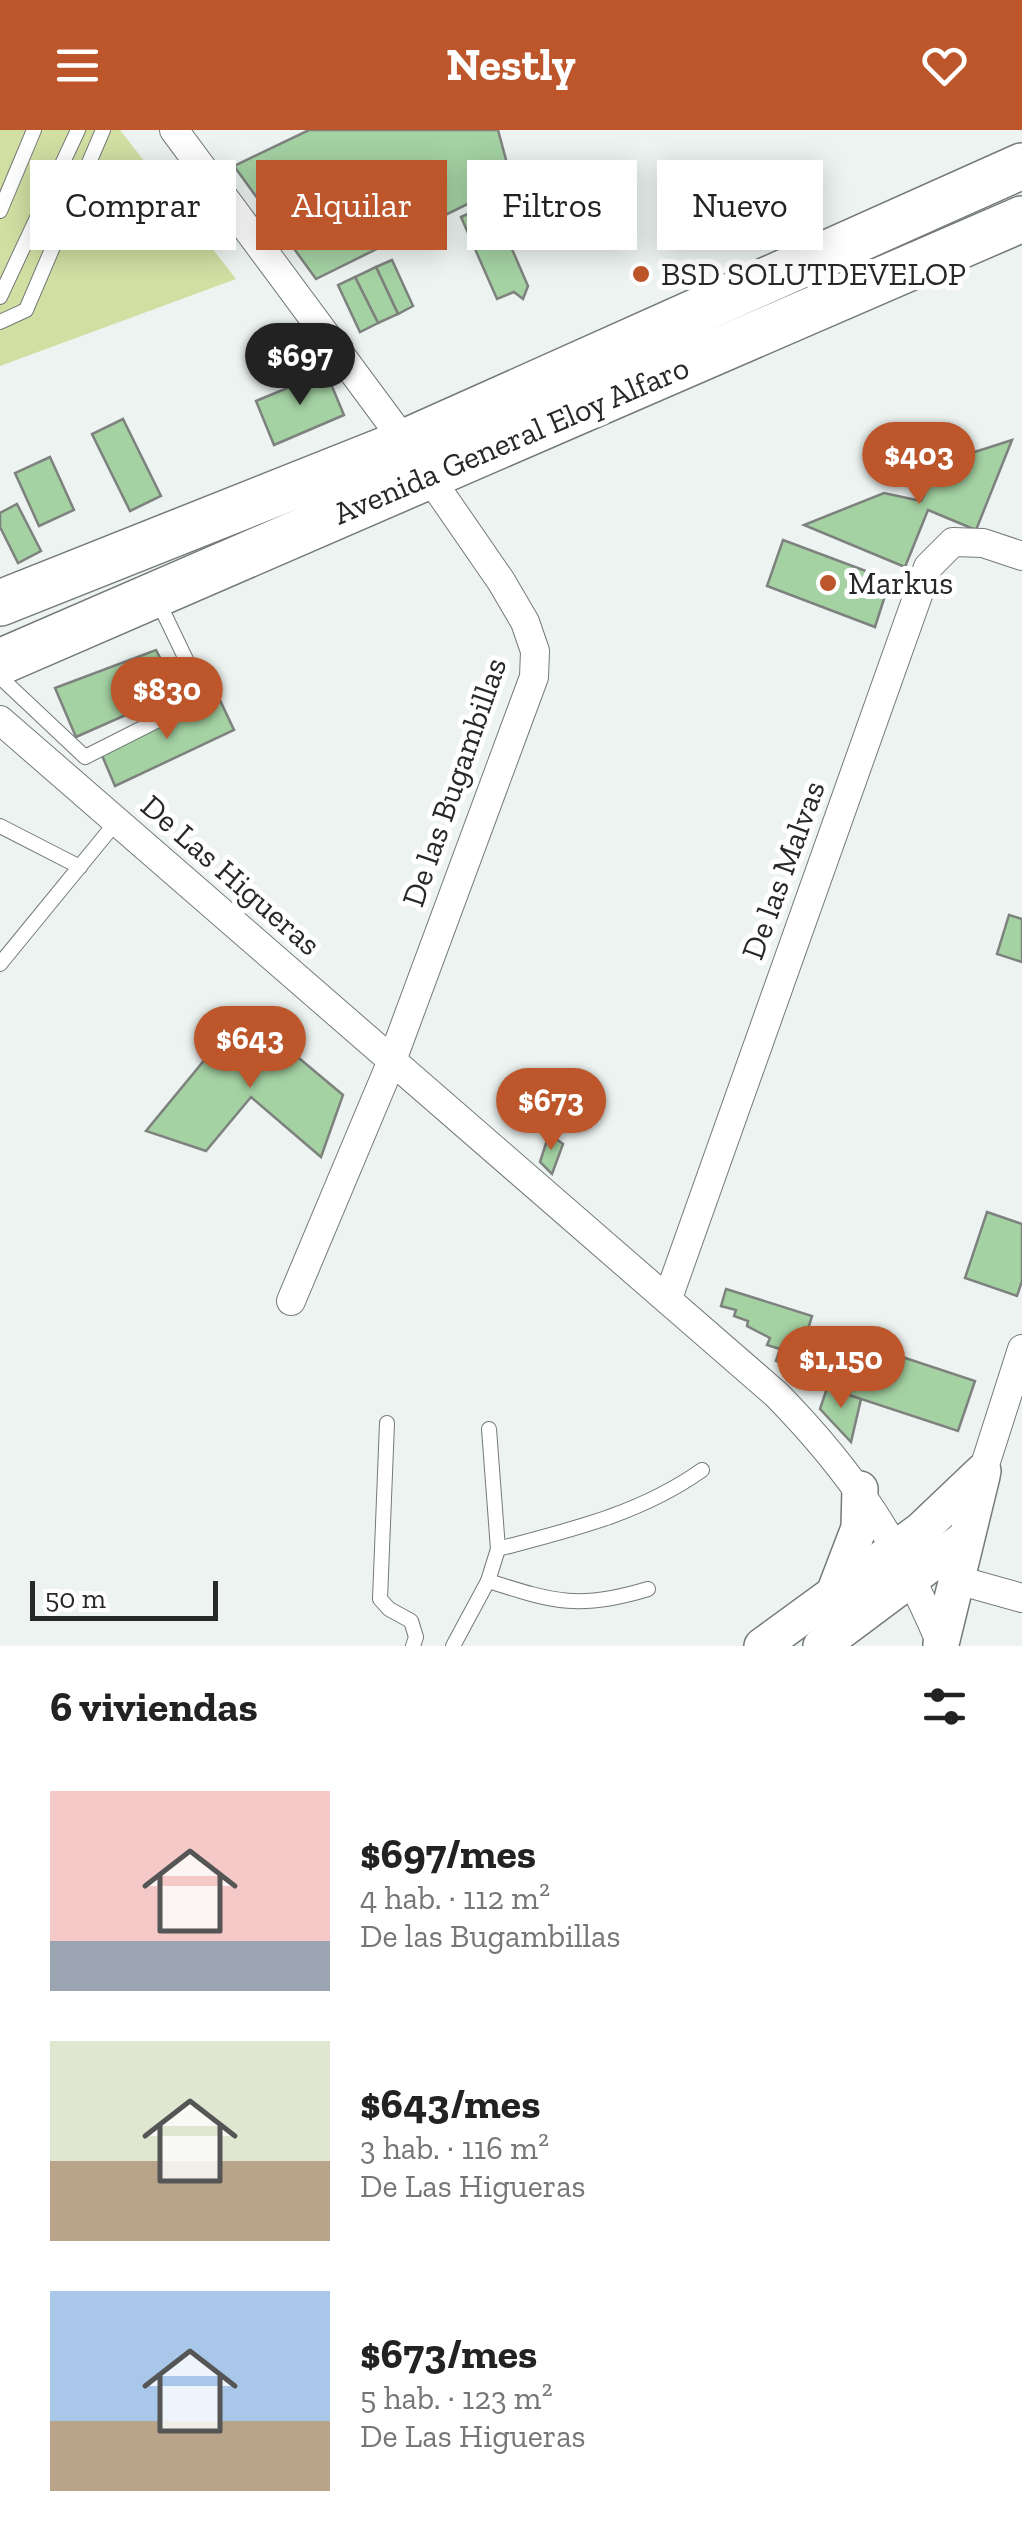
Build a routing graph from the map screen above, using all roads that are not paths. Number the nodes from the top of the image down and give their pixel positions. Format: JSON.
{"nodes":[{"id":1,"x":34,"y":130,"type":"edge"},
{"id":2,"x":78,"y":130,"type":"edge"},
{"id":3,"x":103,"y":130,"type":"edge"},
{"id":4,"x":174,"y":130,"type":"edge"},
{"id":5,"x":1022,"y":166,"type":"edge"},
{"id":6,"x":0,"y":211,"type":"edge"},
{"id":7,"x":1022,"y":219,"type":"edge"},
{"id":8,"x":2,"y":294,"type":"edge"},
{"id":9,"x":26,"y":310,"type":"junction"},
{"id":10,"x":0,"y":322,"type":"edge"},
{"id":11,"x":417,"y":459,"type":"junction"},
{"id":12,"x":1022,"y":556,"type":"edge"},
{"id":13,"x":155,"y":594,"type":"junction"},
{"id":14,"x":0,"y":603,"type":"edge"},
{"id":15,"x":0,"y":662,"type":"edge"},
{"id":16,"x":0,"y":677,"type":"edge"},
{"id":17,"x":0,"y":720,"type":"edge"},
{"id":18,"x":75,"y":766,"type":"junction"},
{"id":19,"x":118,"y":821,"type":"junction"},
{"id":20,"x":0,"y":826,"type":"edge"},
{"id":21,"x":80,"y":867,"type":"junction"},
{"id":22,"x":0,"y":964,"type":"edge"},
{"id":23,"x":391,"y":1063,"type":"junction"},
{"id":24,"x":668,"y":1298,"type":"junction"},
{"id":25,"x":290,"y":1301,"type":"dead end"},
{"id":26,"x":1022,"y":1349,"type":"edge"},
{"id":27,"x":387,"y":1423,"type":"dead end"},
{"id":28,"x":489,"y":1430,"type":"dead end"},
{"id":29,"x":702,"y":1470,"type":"dead end"},
{"id":30,"x":984,"y":1471,"type":"junction"},
{"id":31,"x":860,"y":1488,"type":"junction"},
{"id":32,"x":963,"y":1540,"type":"junction"},
{"id":33,"x":498,"y":1549,"type":"junction"},
{"id":34,"x":906,"y":1562,"type":"junction"},
{"id":35,"x":954,"y":1579,"type":"junction"},
{"id":36,"x":488,"y":1581,"type":"junction"},
{"id":37,"x":648,"y":1589,"type":"dead end"},
{"id":38,"x":835,"y":1590,"type":"junction"},
{"id":39,"x":1022,"y":1598,"type":"edge"},
{"id":40,"x":941,"y":1645,"type":"edge"},
{"id":41,"x":413,"y":1646,"type":"edge"},
{"id":42,"x":454,"y":1646,"type":"edge"},
{"id":43,"x":762,"y":1646,"type":"edge"},
{"id":44,"x":821,"y":1646,"type":"edge"}],
"edges":[{"from":1,"to":6,"type":"lane"},
{"from":2,"to":8,"type":"lane"},
{"from":3,"to":9,"type":"lane"},
{"from":4,"to":11,"type":"street","name":"De las Bugambillas"},
{"from":5,"to":11,"type":"main road","name":"Avenida General Eloy Alfaro"},
{"from":7,"to":11,"type":"main road","name":"Avenida General Eloy Alfaro"},
{"from":8,"to":9,"type":"lane"},
{"from":9,"to":10,"type":"lane"},
{"from":11,"to":13,"type":"main road","name":"Avenida General Eloy Alfaro"},
{"from":11,"to":14,"type":"main road","name":"Avenida General Eloy Alfaro"},
{"from":11,"to":23,"type":"street","name":"De las Bugambillas"},
{"from":12,"to":24,"type":"street","name":"De las Malvas"},
{"from":13,"to":15,"type":"main road","name":"Avenida General Eloy Alfaro"},
{"from":13,"to":18,"type":"lane"},
{"from":16,"to":18,"type":"lane"},
{"from":17,"to":18,"type":"street","name":"De Las Higueras"},
{"from":18,"to":19,"type":"street","name":"De Las Higueras"},
{"from":19,"to":21,"type":"lane"},
{"from":19,"to":23,"type":"street","name":"De Las Higueras"},
{"from":20,"to":21,"type":"lane"},
{"from":21,"to":22,"type":"lane"},
{"from":23,"to":24,"type":"street","name":"De Las Higueras"},
{"from":23,"to":25,"type":"street","name":"De las Bugambillas"},
{"from":24,"to":31,"type":"street","name":"De Las Higueras"},
{"from":26,"to":30,"type":"street"},
{"from":27,"to":41,"type":"lane"},
{"from":28,"to":33,"type":"lane"},
{"from":29,"to":33,"type":"lane"},
{"from":30,"to":32,"type":"street"},
{"from":30,"to":34,"type":"street"},
{"from":31,"to":34,"type":"street","name":"De Las Higueras"},
{"from":31,"to":38,"type":"street"},
{"from":32,"to":34,"type":"street"},
{"from":32,"to":35,"type":"street"},
{"from":33,"to":36,"type":"lane"},
{"from":34,"to":38,"type":"street"},
{"from":34,"to":40,"type":"street","name":"De Las Higueras"},
{"from":34,"to":44,"type":"street"},
{"from":35,"to":39,"type":"street"},
{"from":35,"to":40,"type":"street"},
{"from":36,"to":37,"type":"lane"},
{"from":36,"to":42,"type":"lane"},
{"from":38,"to":43,"type":"street"}]}
